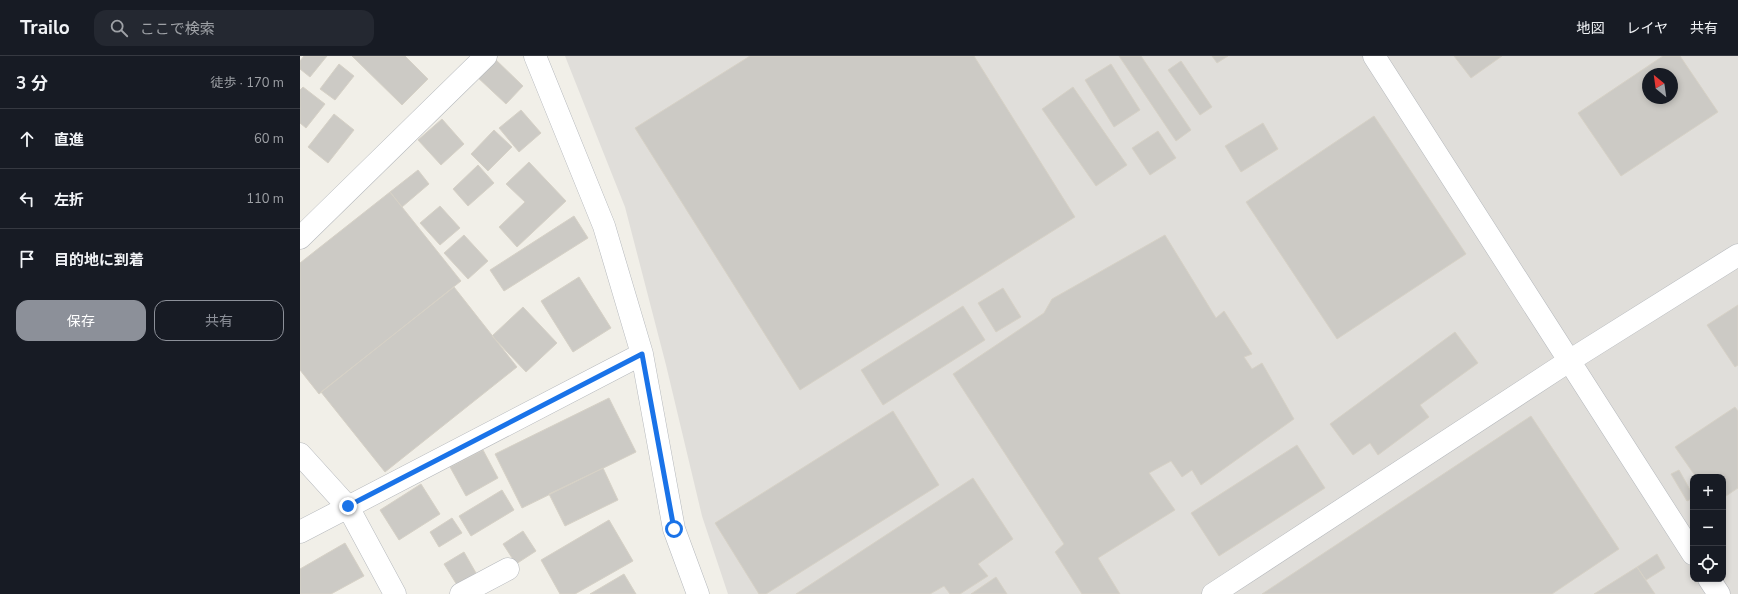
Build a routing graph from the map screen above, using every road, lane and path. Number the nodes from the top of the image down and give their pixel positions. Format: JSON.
{"nodes":[{"id":1,"x":486,"y":56,"type":"edge"},
{"id":2,"x":535,"y":56,"type":"edge"},
{"id":3,"x":1374,"y":56,"type":"edge"},
{"id":4,"x":300,"y":238,"type":"edge"},
{"id":5,"x":1738,"y":255,"type":"edge"},
{"id":6,"x":642,"y":354,"type":"junction"},
{"id":7,"x":1569,"y":361,"type":"junction"},
{"id":8,"x":300,"y":454,"type":"edge"},
{"id":9,"x":348,"y":506,"type":"junction"},
{"id":10,"x":300,"y":532,"type":"edge"},
{"id":11,"x":1690,"y":549,"type":"edge"},
{"id":12,"x":508,"y":569,"type":"dead end"},
{"id":13,"x":1711,"y":582,"type":"edge"},
{"id":14,"x":395,"y":594,"type":"edge"},
{"id":15,"x":461,"y":594,"type":"edge"},
{"id":16,"x":698,"y":594,"type":"edge"},
{"id":17,"x":1213,"y":594,"type":"edge"},
{"id":18,"x":1719,"y":594,"type":"edge"}],
"edges":[{"from":1,"to":4,"type":"street"},
{"from":2,"to":6,"type":"street"},
{"from":3,"to":7,"type":"street"},
{"from":5,"to":7,"type":"street"},
{"from":6,"to":9,"type":"street"},
{"from":6,"to":16,"type":"street"},
{"from":7,"to":11,"type":"street"},
{"from":7,"to":17,"type":"street"},
{"from":8,"to":9,"type":"street"},
{"from":9,"to":10,"type":"street"},
{"from":9,"to":14,"type":"street"},
{"from":12,"to":15,"type":"street"},
{"from":13,"to":18,"type":"street"}]}
